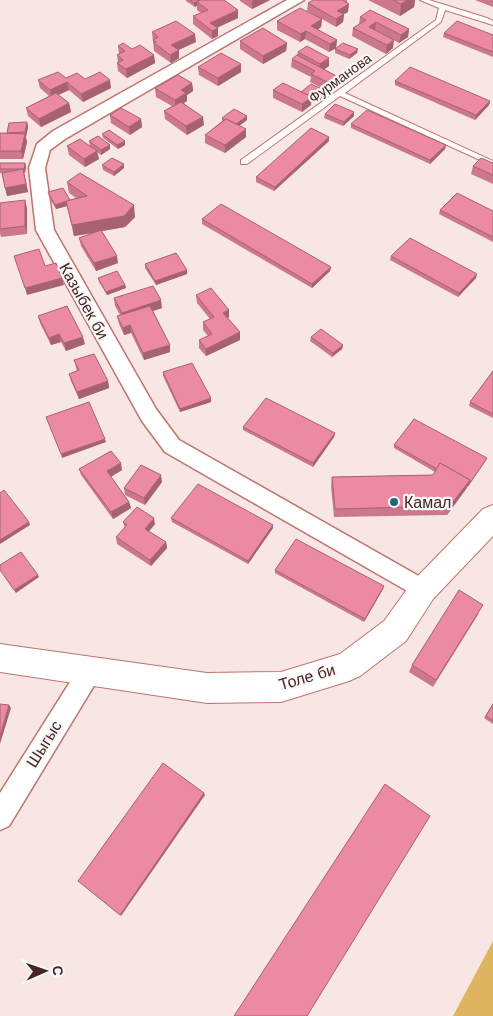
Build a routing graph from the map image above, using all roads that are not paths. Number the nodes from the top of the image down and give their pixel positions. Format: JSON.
{"nodes":[{"id":1,"x":297,"y":0,"type":"edge"},
{"id":2,"x":423,"y":0,"type":"edge"},
{"id":3,"x":442,"y":8,"type":"junction"},
{"id":4,"x":493,"y":22,"type":"edge"},
{"id":5,"x":340,"y":93,"type":"junction"},
{"id":6,"x":244,"y":162,"type":"dead end"},
{"id":7,"x":493,"y":164,"type":"edge"},
{"id":8,"x":493,"y":517,"type":"edge"},
{"id":9,"x":423,"y":590,"type":"junction"},
{"id":10,"x":2,"y":655,"type":"edge"},
{"id":11,"x":90,"y":671,"type":"junction"},
{"id":12,"x":3,"y":806,"type":"edge"}],
"edges":[{"from":1,"to":9,"type":"street","name":"Казыбек би"},
{"from":2,"to":3,"type":"lane"},
{"from":3,"to":4,"type":"lane"},
{"from":3,"to":5,"type":"lane","name":"Фурманова"},
{"from":5,"to":6,"type":"lane","name":"Фурманова"},
{"from":5,"to":7,"type":"lane"},
{"from":8,"to":9,"type":"main road","name":"Толе би"},
{"from":9,"to":11,"type":"main road","name":"Толе би"},
{"from":10,"to":11,"type":"main road","name":"Толе би"},
{"from":11,"to":12,"type":"street","name":"Шыгыс"}]}
